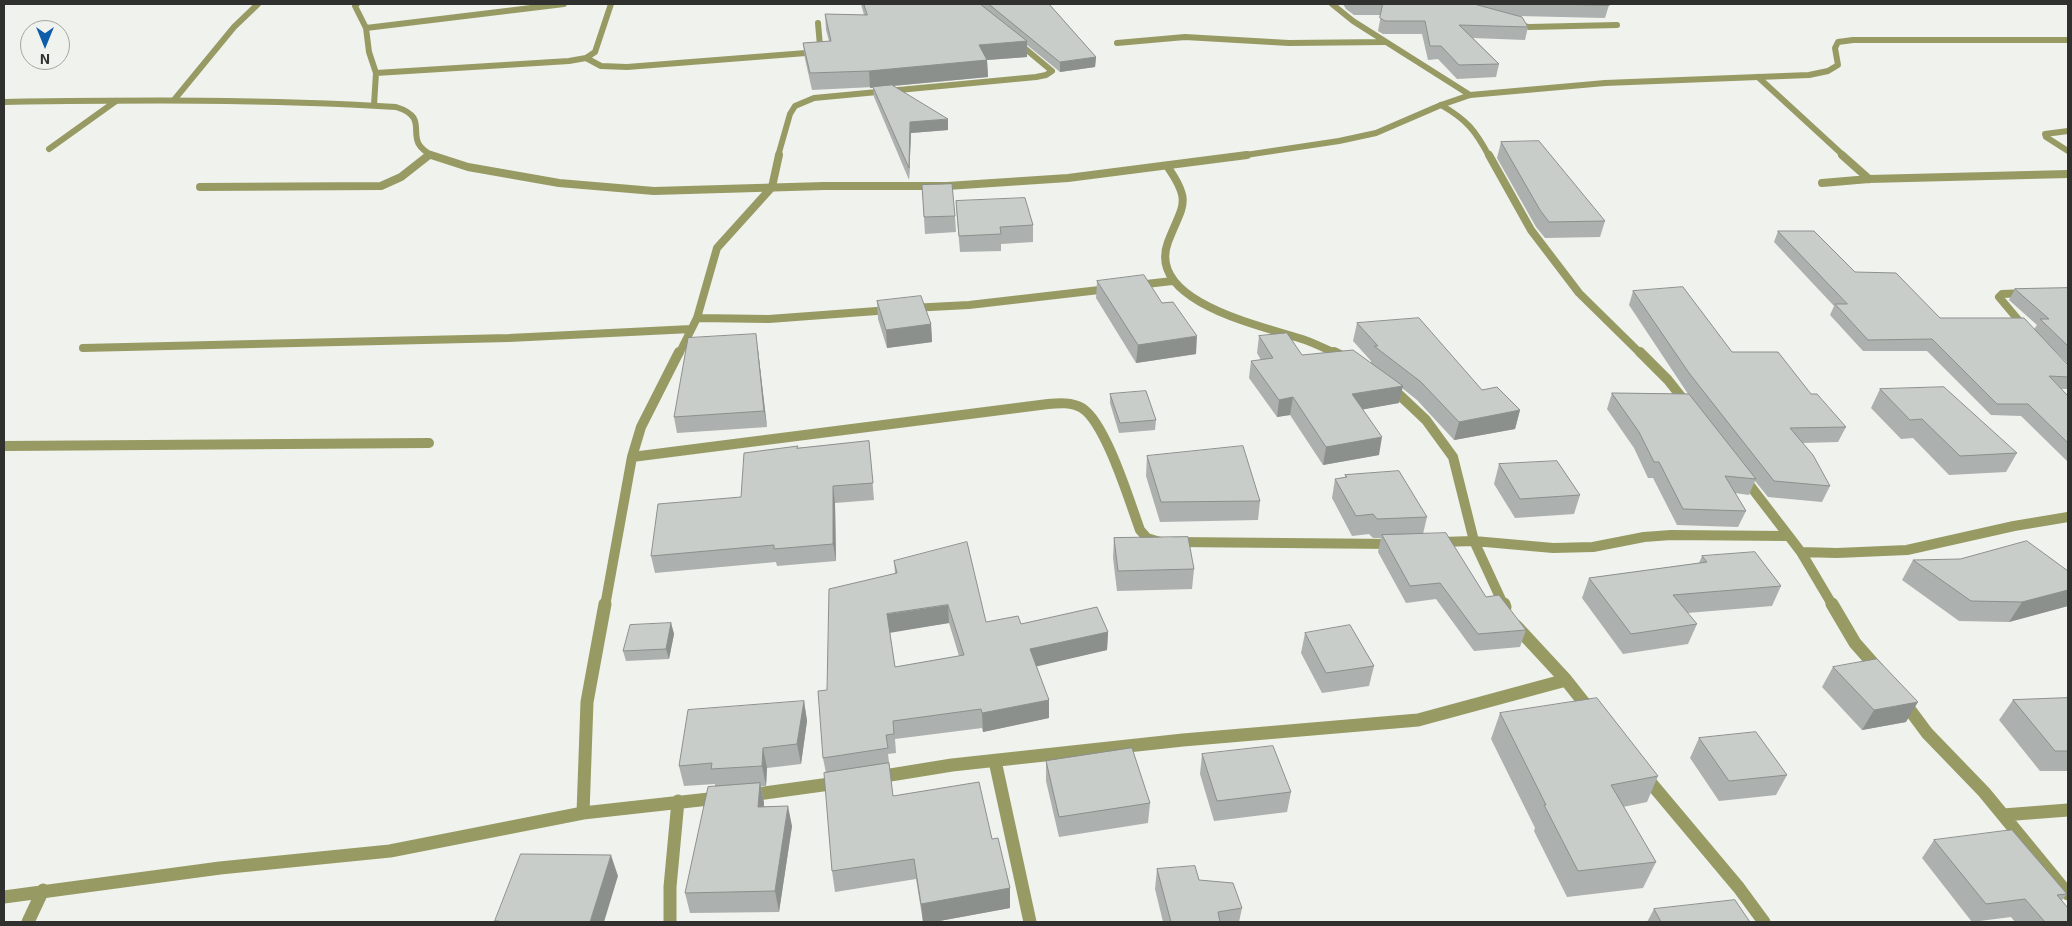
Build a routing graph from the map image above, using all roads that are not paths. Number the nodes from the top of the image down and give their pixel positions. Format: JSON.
{"nodes":[{"id":1,"x":258,"y":4,"type":"edge"},
{"id":2,"x":357,"y":4,"type":"edge"},
{"id":3,"x":564,"y":4,"type":"edge"},
{"id":4,"x":611,"y":4,"type":"edge"},
{"id":5,"x":1332,"y":4,"type":"edge"},
{"id":6,"x":818,"y":23,"type":"dead end"},
{"id":7,"x":1510,"y":24,"type":"edge"},
{"id":8,"x":1617,"y":25,"type":"dead end"},
{"id":9,"x":366,"y":28,"type":"junction"},
{"id":10,"x":1011,"y":37,"type":"edge"},
{"id":11,"x":2068,"y":40,"type":"edge"},
{"id":12,"x":1385,"y":42,"type":"junction"},
{"id":13,"x":1117,"y":43,"type":"dead end"},
{"id":14,"x":586,"y":58,"type":"junction"},
{"id":15,"x":376,"y":73,"type":"junction"},
{"id":16,"x":1758,"y":77,"type":"junction"},
{"id":17,"x":1470,"y":95,"type":"junction"},
{"id":18,"x":174,"y":100,"type":"junction"},
{"id":19,"x":116,"y":101,"type":"junction"},
{"id":20,"x":4,"y":102,"type":"edge"},
{"id":21,"x":374,"y":105,"type":"junction"},
{"id":22,"x":1441,"y":105,"type":"junction"},
{"id":23,"x":2068,"y":131,"type":"edge"},
{"id":24,"x":49,"y":149,"type":"dead end"},
{"id":25,"x":2068,"y":151,"type":"edge"},
{"id":26,"x":430,"y":154,"type":"junction"},
{"id":27,"x":1168,"y":166,"type":"junction"},
{"id":28,"x":2068,"y":174,"type":"edge"},
{"id":29,"x":1869,"y":179,"type":"junction"},
{"id":30,"x":1822,"y":183,"type":"dead end"},
{"id":31,"x":200,"y":187,"type":"dead end"},
{"id":32,"x":772,"y":187,"type":"junction"},
{"id":33,"x":1172,"y":281,"type":"junction"},
{"id":34,"x":2038,"y":292,"type":"edge"},
{"id":35,"x":697,"y":318,"type":"junction"},
{"id":36,"x":691,"y":329,"type":"junction"},
{"id":37,"x":2034,"y":337,"type":"edge"},
{"id":38,"x":83,"y":348,"type":"dead end"},
{"id":39,"x":1354,"y":361,"type":"edge"},
{"id":40,"x":1384,"y":382,"type":"edge"},
{"id":41,"x":1691,"y":408,"type":"edge"},
{"id":42,"x":429,"y":443,"type":"dead end"},
{"id":43,"x":4,"y":446,"type":"edge"},
{"id":44,"x":632,"y":457,"type":"junction"},
{"id":45,"x":1742,"y":475,"type":"edge"},
{"id":46,"x":2068,"y":517,"type":"edge"},
{"id":47,"x":1787,"y":536,"type":"junction"},
{"id":48,"x":1474,"y":541,"type":"junction"},
{"id":49,"x":1428,"y":542,"type":"edge"},
{"id":50,"x":1401,"y":544,"type":"edge"},
{"id":51,"x":1801,"y":552,"type":"junction"},
{"id":52,"x":1885,"y":677,"type":"edge"},
{"id":53,"x":1566,"y":680,"type":"junction"},
{"id":54,"x":1896,"y":690,"type":"edge"},
{"id":55,"x":1596,"y":716,"type":"edge"},
{"id":56,"x":995,"y":761,"type":"junction"},
{"id":57,"x":1638,"y":768,"type":"edge"},
{"id":58,"x":865,"y":779,"type":"edge"},
{"id":59,"x":846,"y":782,"type":"edge"},
{"id":60,"x":678,"y":801,"type":"junction"},
{"id":61,"x":2068,"y":810,"type":"edge"},
{"id":62,"x":583,"y":813,"type":"junction"},
{"id":63,"x":2003,"y":815,"type":"junction"},
{"id":64,"x":42,"y":890,"type":"junction"},
{"id":65,"x":2068,"y":894,"type":"edge"},
{"id":66,"x":4,"y":897,"type":"edge"},
{"id":67,"x":28,"y":922,"type":"edge"},
{"id":68,"x":670,"y":922,"type":"edge"},
{"id":69,"x":1030,"y":922,"type":"edge"},
{"id":70,"x":1764,"y":922,"type":"edge"}],
"edges":[{"from":1,"to":18,"type":"street"},
{"from":2,"to":9,"type":"street"},
{"from":3,"to":9,"type":"street"},
{"from":4,"to":14,"type":"street"},
{"from":5,"to":12,"type":"street"},
{"from":6,"to":14,"type":"street"},
{"from":7,"to":8,"type":"street"},
{"from":9,"to":15,"type":"street"},
{"from":10,"to":32,"type":"street"},
{"from":11,"to":16,"type":"street"},
{"from":12,"to":13,"type":"street"},
{"from":12,"to":17,"type":"street"},
{"from":14,"to":15,"type":"street"},
{"from":15,"to":21,"type":"street"},
{"from":16,"to":17,"type":"street"},
{"from":16,"to":29,"type":"street"},
{"from":17,"to":22,"type":"street"},
{"from":18,"to":19,"type":"street"},
{"from":18,"to":21,"type":"street"},
{"from":19,"to":20,"type":"street"},
{"from":19,"to":24,"type":"street"},
{"from":21,"to":26,"type":"street"},
{"from":22,"to":27,"type":"street"},
{"from":22,"to":41,"type":"street"},
{"from":23,"to":25,"type":"street"},
{"from":26,"to":31,"type":"street"},
{"from":26,"to":32,"type":"street"},
{"from":27,"to":32,"type":"street"},
{"from":27,"to":33,"type":"street"},
{"from":28,"to":29,"type":"street"},
{"from":29,"to":30,"type":"street"},
{"from":32,"to":35,"type":"street"},
{"from":33,"to":35,"type":"street"},
{"from":33,"to":39,"type":"street"},
{"from":34,"to":37,"type":"street"},
{"from":35,"to":36,"type":"street"},
{"from":36,"to":38,"type":"street"},
{"from":36,"to":44,"type":"street"},
{"from":40,"to":48,"type":"street"},
{"from":42,"to":43,"type":"street"},
{"from":44,"to":50,"type":"street"},
{"from":44,"to":62,"type":"street"},
{"from":45,"to":47,"type":"street"},
{"from":46,"to":51,"type":"street"},
{"from":47,"to":48,"type":"street"},
{"from":47,"to":51,"type":"street"},
{"from":48,"to":49,"type":"street"},
{"from":48,"to":53,"type":"street"},
{"from":51,"to":52,"type":"street"},
{"from":53,"to":55,"type":"street"},
{"from":53,"to":56,"type":"street"},
{"from":54,"to":63,"type":"street"},
{"from":56,"to":58,"type":"street"},
{"from":56,"to":69,"type":"street"},
{"from":57,"to":70,"type":"street"},
{"from":59,"to":60,"type":"street"},
{"from":60,"to":62,"type":"street"},
{"from":60,"to":68,"type":"street"},
{"from":61,"to":63,"type":"street"},
{"from":62,"to":64,"type":"street"},
{"from":63,"to":65,"type":"street"},
{"from":64,"to":66,"type":"street"},
{"from":64,"to":67,"type":"street"}]}
